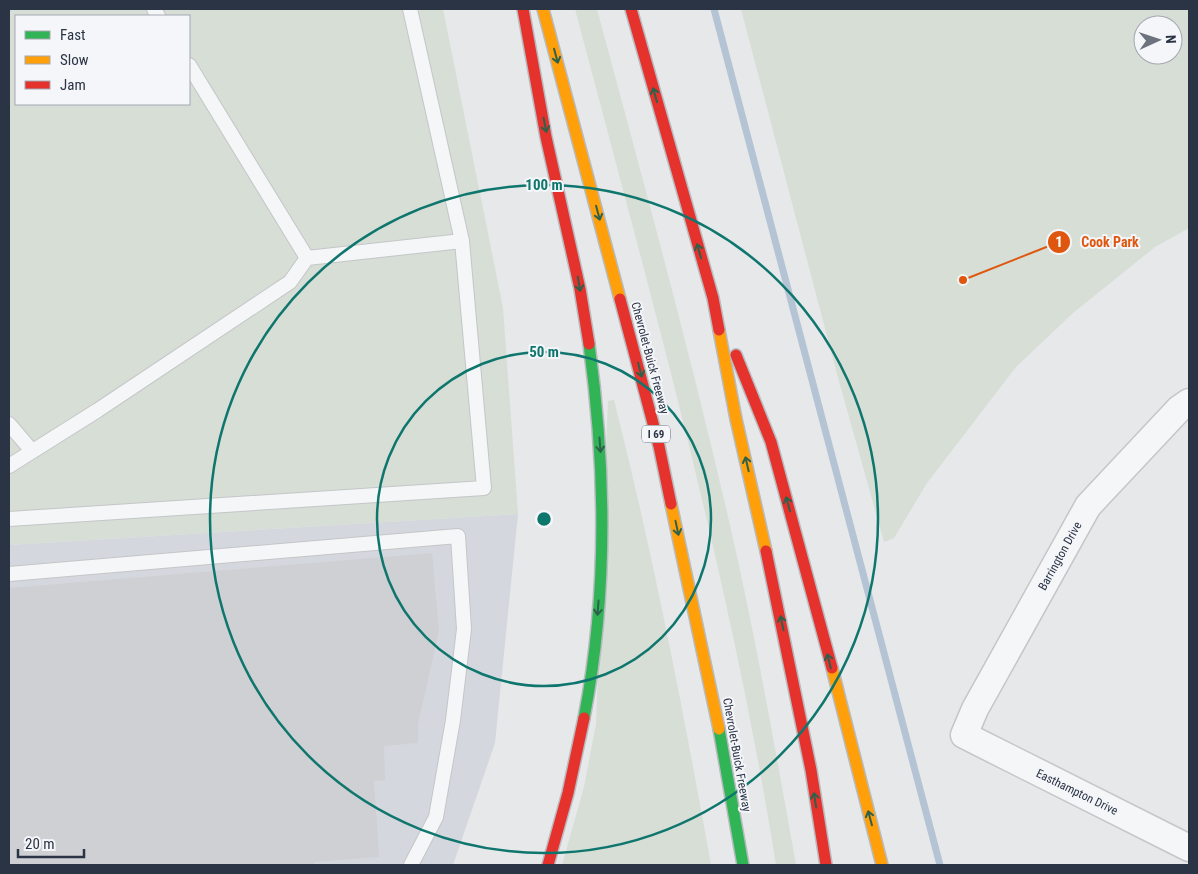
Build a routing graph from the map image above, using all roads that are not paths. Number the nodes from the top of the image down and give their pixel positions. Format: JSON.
{"nodes":[{"id":1,"x":410,"y":9,"type":"edge"},
{"id":2,"x":523,"y":9,"type":"edge"},
{"id":3,"x":543,"y":9,"type":"edge"},
{"id":4,"x":631,"y":9,"type":"edge"},
{"id":5,"x":190,"y":67,"type":"edge"},
{"id":6,"x":462,"y":241,"type":"junction"},
{"id":7,"x":307,"y":258,"type":"junction"},
{"id":8,"x":712,"y":298,"type":"junction"},
{"id":9,"x":1189,"y":402,"type":"edge"},
{"id":10,"x":9,"y":424,"type":"edge"},
{"id":11,"x":32,"y":451,"type":"junction"},
{"id":12,"x":9,"y":466,"type":"edge"},
{"id":13,"x":9,"y":520,"type":"edge"},
{"id":14,"x":9,"y":574,"type":"edge"},
{"id":15,"x":964,"y":735,"type":"joint"},
{"id":16,"x":1189,"y":848,"type":"edge"},
{"id":17,"x":411,"y":865,"type":"edge"},
{"id":18,"x":548,"y":865,"type":"edge"},
{"id":19,"x":743,"y":865,"type":"edge"},
{"id":20,"x":826,"y":865,"type":"edge"},
{"id":21,"x":882,"y":865,"type":"edge"}],
"edges":[{"from":1,"to":6,"type":"lane"},
{"from":2,"to":18,"type":"highway","one_way":true},
{"from":3,"to":19,"type":"highway","name":"Chevrolet-Buick Freeway","number":"I 69","one_way":true},
{"from":8,"to":4,"type":"highway","one_way":true},
{"from":5,"to":7,"type":"lane"},
{"from":6,"to":7,"type":"lane"},
{"from":6,"to":13,"type":"lane"},
{"from":7,"to":11,"type":"lane"},
{"from":20,"to":8,"type":"highway","one_way":true},
{"from":21,"to":8,"type":"highway","one_way":true},
{"from":9,"to":15,"type":"street","name":"Barrington Drive"},
{"from":10,"to":11,"type":"lane"},
{"from":11,"to":12,"type":"lane"},
{"from":14,"to":17,"type":"lane"},
{"from":15,"to":16,"type":"street","name":"Easthampton Drive"}]}
